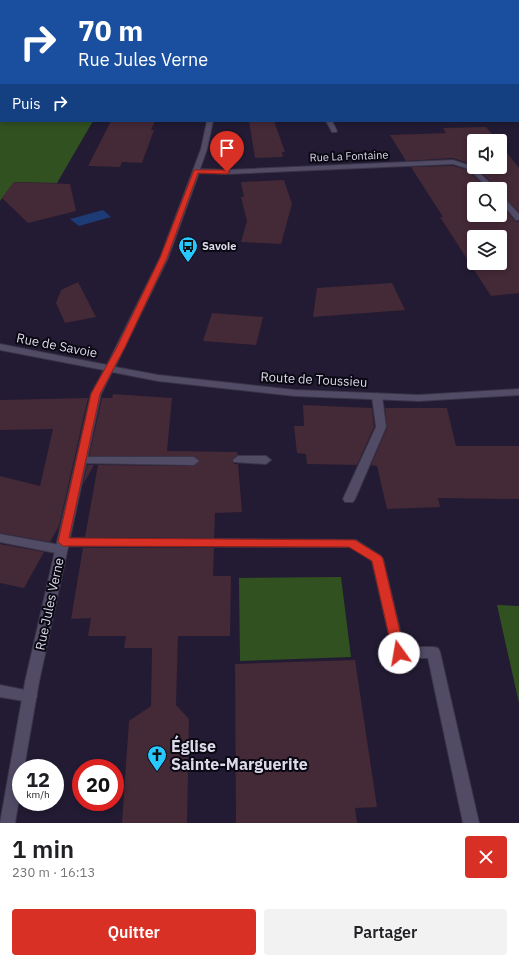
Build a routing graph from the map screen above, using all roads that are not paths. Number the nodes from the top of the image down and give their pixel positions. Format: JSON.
{"nodes":[{"id":1,"x":210,"y":122,"type":"edge"},
{"id":2,"x":330,"y":122,"type":"edge"},
{"id":3,"x":334,"y":131,"type":"dead end"},
{"id":4,"x":196,"y":171,"type":"junction"},
{"id":5,"x":487,"y":182,"type":"edge"},
{"id":6,"x":507,"y":205,"type":"edge"},
{"id":7,"x":519,"y":218,"type":"edge"},
{"id":8,"x":0,"y":347,"type":"edge"},
{"id":9,"x":109,"y":369,"type":"junction"},
{"id":10,"x":519,"y":392,"type":"edge"},
{"id":11,"x":376,"y":396,"type":"junction"},
{"id":12,"x":238,"y":460,"type":"dead end"},
{"id":13,"x":266,"y":460,"type":"dead end"},
{"id":14,"x":81,"y":461,"type":"junction"},
{"id":15,"x":194,"y":461,"type":"dead end"},
{"id":16,"x":349,"y":499,"type":"dead end"},
{"id":17,"x":0,"y":538,"type":"edge"},
{"id":18,"x":62,"y":546,"type":"junction"},
{"id":19,"x":0,"y":691,"type":"edge"},
{"id":20,"x":30,"y":696,"type":"junction"},
{"id":21,"x":6,"y":823,"type":"edge"},
{"id":22,"x":471,"y":823,"type":"edge"}],
"edges":[{"from":1,"to":4,"type":"street","name":"Rue Jules Verne"},
{"from":2,"to":3,"type":"street"},
{"from":4,"to":5,"type":"street","name":"Rue La Fontaine"},
{"from":4,"to":9,"type":"street","name":"Rue Jules Verne"},
{"from":6,"to":7,"type":"street"},
{"from":8,"to":9,"type":"street","name":"Rue de Savoie"},
{"from":9,"to":11,"type":"street","name":"Route de Toussieu"},
{"from":9,"to":14,"type":"street","name":"Rue Jules Verne"},
{"from":10,"to":11,"type":"street","name":"Route de Toussieu"},
{"from":11,"to":16,"type":"street"},
{"from":12,"to":13,"type":"street"},
{"from":14,"to":15,"type":"street"},
{"from":14,"to":18,"type":"street","name":"Rue Jules Verne"},
{"from":17,"to":18,"type":"street"},
{"from":18,"to":20,"type":"street","name":"Rue Jules Verne"},
{"from":18,"to":22,"type":"street"},
{"from":19,"to":20,"type":"street"},
{"from":20,"to":21,"type":"street","name":"Rue Jules Verne"}]}
